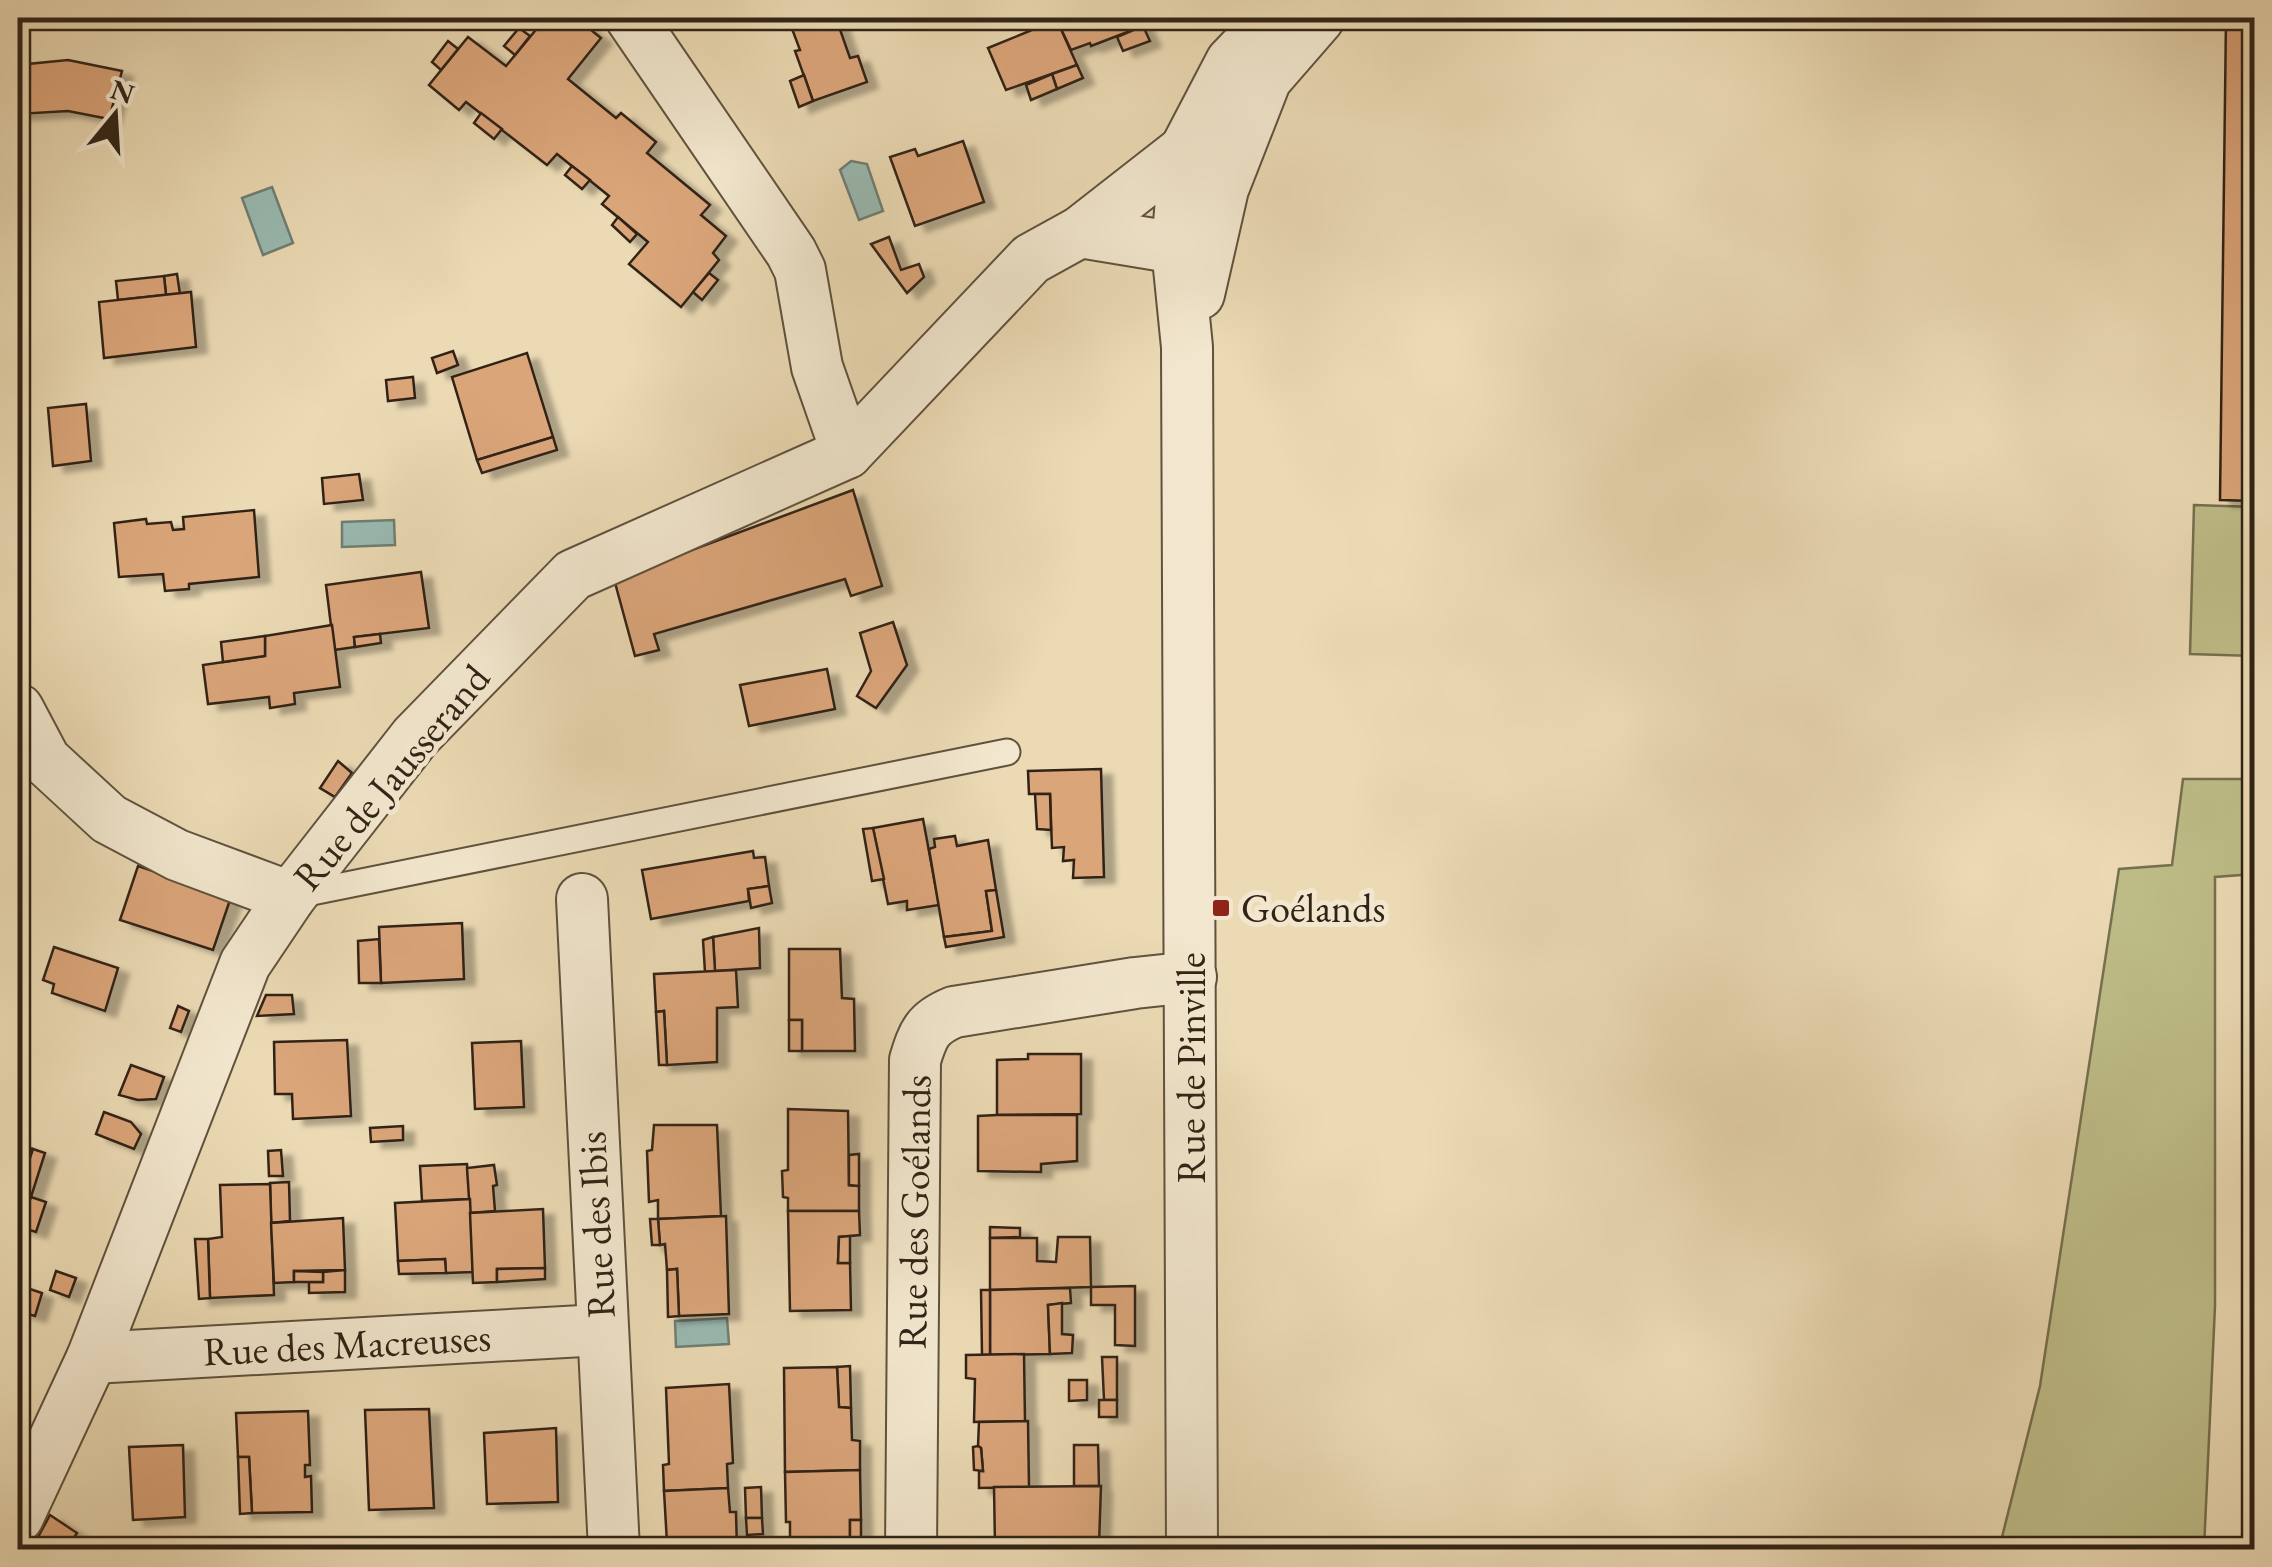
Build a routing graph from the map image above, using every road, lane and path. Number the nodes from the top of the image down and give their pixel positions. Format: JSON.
{"nodes":[{"id":1,"x":631,"y":18,"type":"edge"},
{"id":2,"x":1274,"y":18,"type":"edge"},
{"id":3,"x":1319,"y":18,"type":"edge"},
{"id":4,"x":1266,"y":79,"type":"junction"},
{"id":5,"x":1186,"y":150,"type":"junction"},
{"id":6,"x":1080,"y":232,"type":"junction"},
{"id":7,"x":1178,"y":248,"type":"junction"},
{"id":8,"x":1187,"y":347,"type":"junction"},
{"id":9,"x":846,"y":453,"type":"junction"},
{"id":10,"x":18,"y":709,"type":"edge"},
{"id":11,"x":1007,"y":752,"type":"dead end"},
{"id":12,"x":290,"y":896,"type":"junction"},
{"id":13,"x":582,"y":900,"type":"dead end"},
{"id":14,"x":1191,"y":977,"type":"junction"},
{"id":15,"x":601,"y":1330,"type":"junction"},
{"id":16,"x":92,"y":1358,"type":"junction"},
{"id":17,"x":38,"y":1426,"type":"edge"},
{"id":18,"x":18,"y":1516,"type":"edge"},
{"id":19,"x":614,"y":1550,"type":"edge"},
{"id":20,"x":912,"y":1550,"type":"edge"},
{"id":21,"x":1192,"y":1550,"type":"edge"}],
"edges":[{"from":1,"to":9,"type":"street"},
{"from":2,"to":5,"type":"street","name":"Rue de Pinville"},
{"from":3,"to":4,"type":"street","name":"Rue de Pinville"},
{"from":4,"to":5,"type":"street","name":"Rue de Jausserand"},
{"from":4,"to":8,"type":"street","name":"Rue de Pinville"},
{"from":5,"to":6,"type":"street","name":"Rue de Jausserand"},
{"from":5,"to":7,"type":"street","name":"Rue de Pinville"},
{"from":6,"to":7,"type":"street"},
{"from":6,"to":9,"type":"street","name":"Rue de Jausserand"},
{"from":7,"to":8,"type":"street","name":"Rue de Pinville"},
{"from":8,"to":14,"type":"street","name":"Rue de Pinville"},
{"from":9,"to":12,"type":"street","name":"Rue de Jausserand"},
{"from":10,"to":12,"type":"street"},
{"from":11,"to":12,"type":"lane"},
{"from":12,"to":16,"type":"street","name":"Rue de Jausserand"},
{"from":13,"to":15,"type":"street","name":"Rue des Ibis"},
{"from":14,"to":20,"type":"street","name":"Rue des Goélands"},
{"from":14,"to":21,"type":"street","name":"Rue de Pinville"},
{"from":15,"to":16,"type":"street","name":"Rue des Macreuses"},
{"from":15,"to":19,"type":"street","name":"Rue des Ibis"},
{"from":16,"to":17,"type":"street","name":"Rue de Jausserand"},
{"from":17,"to":18,"type":"street","name":"Rue de Jausserand"}]}
